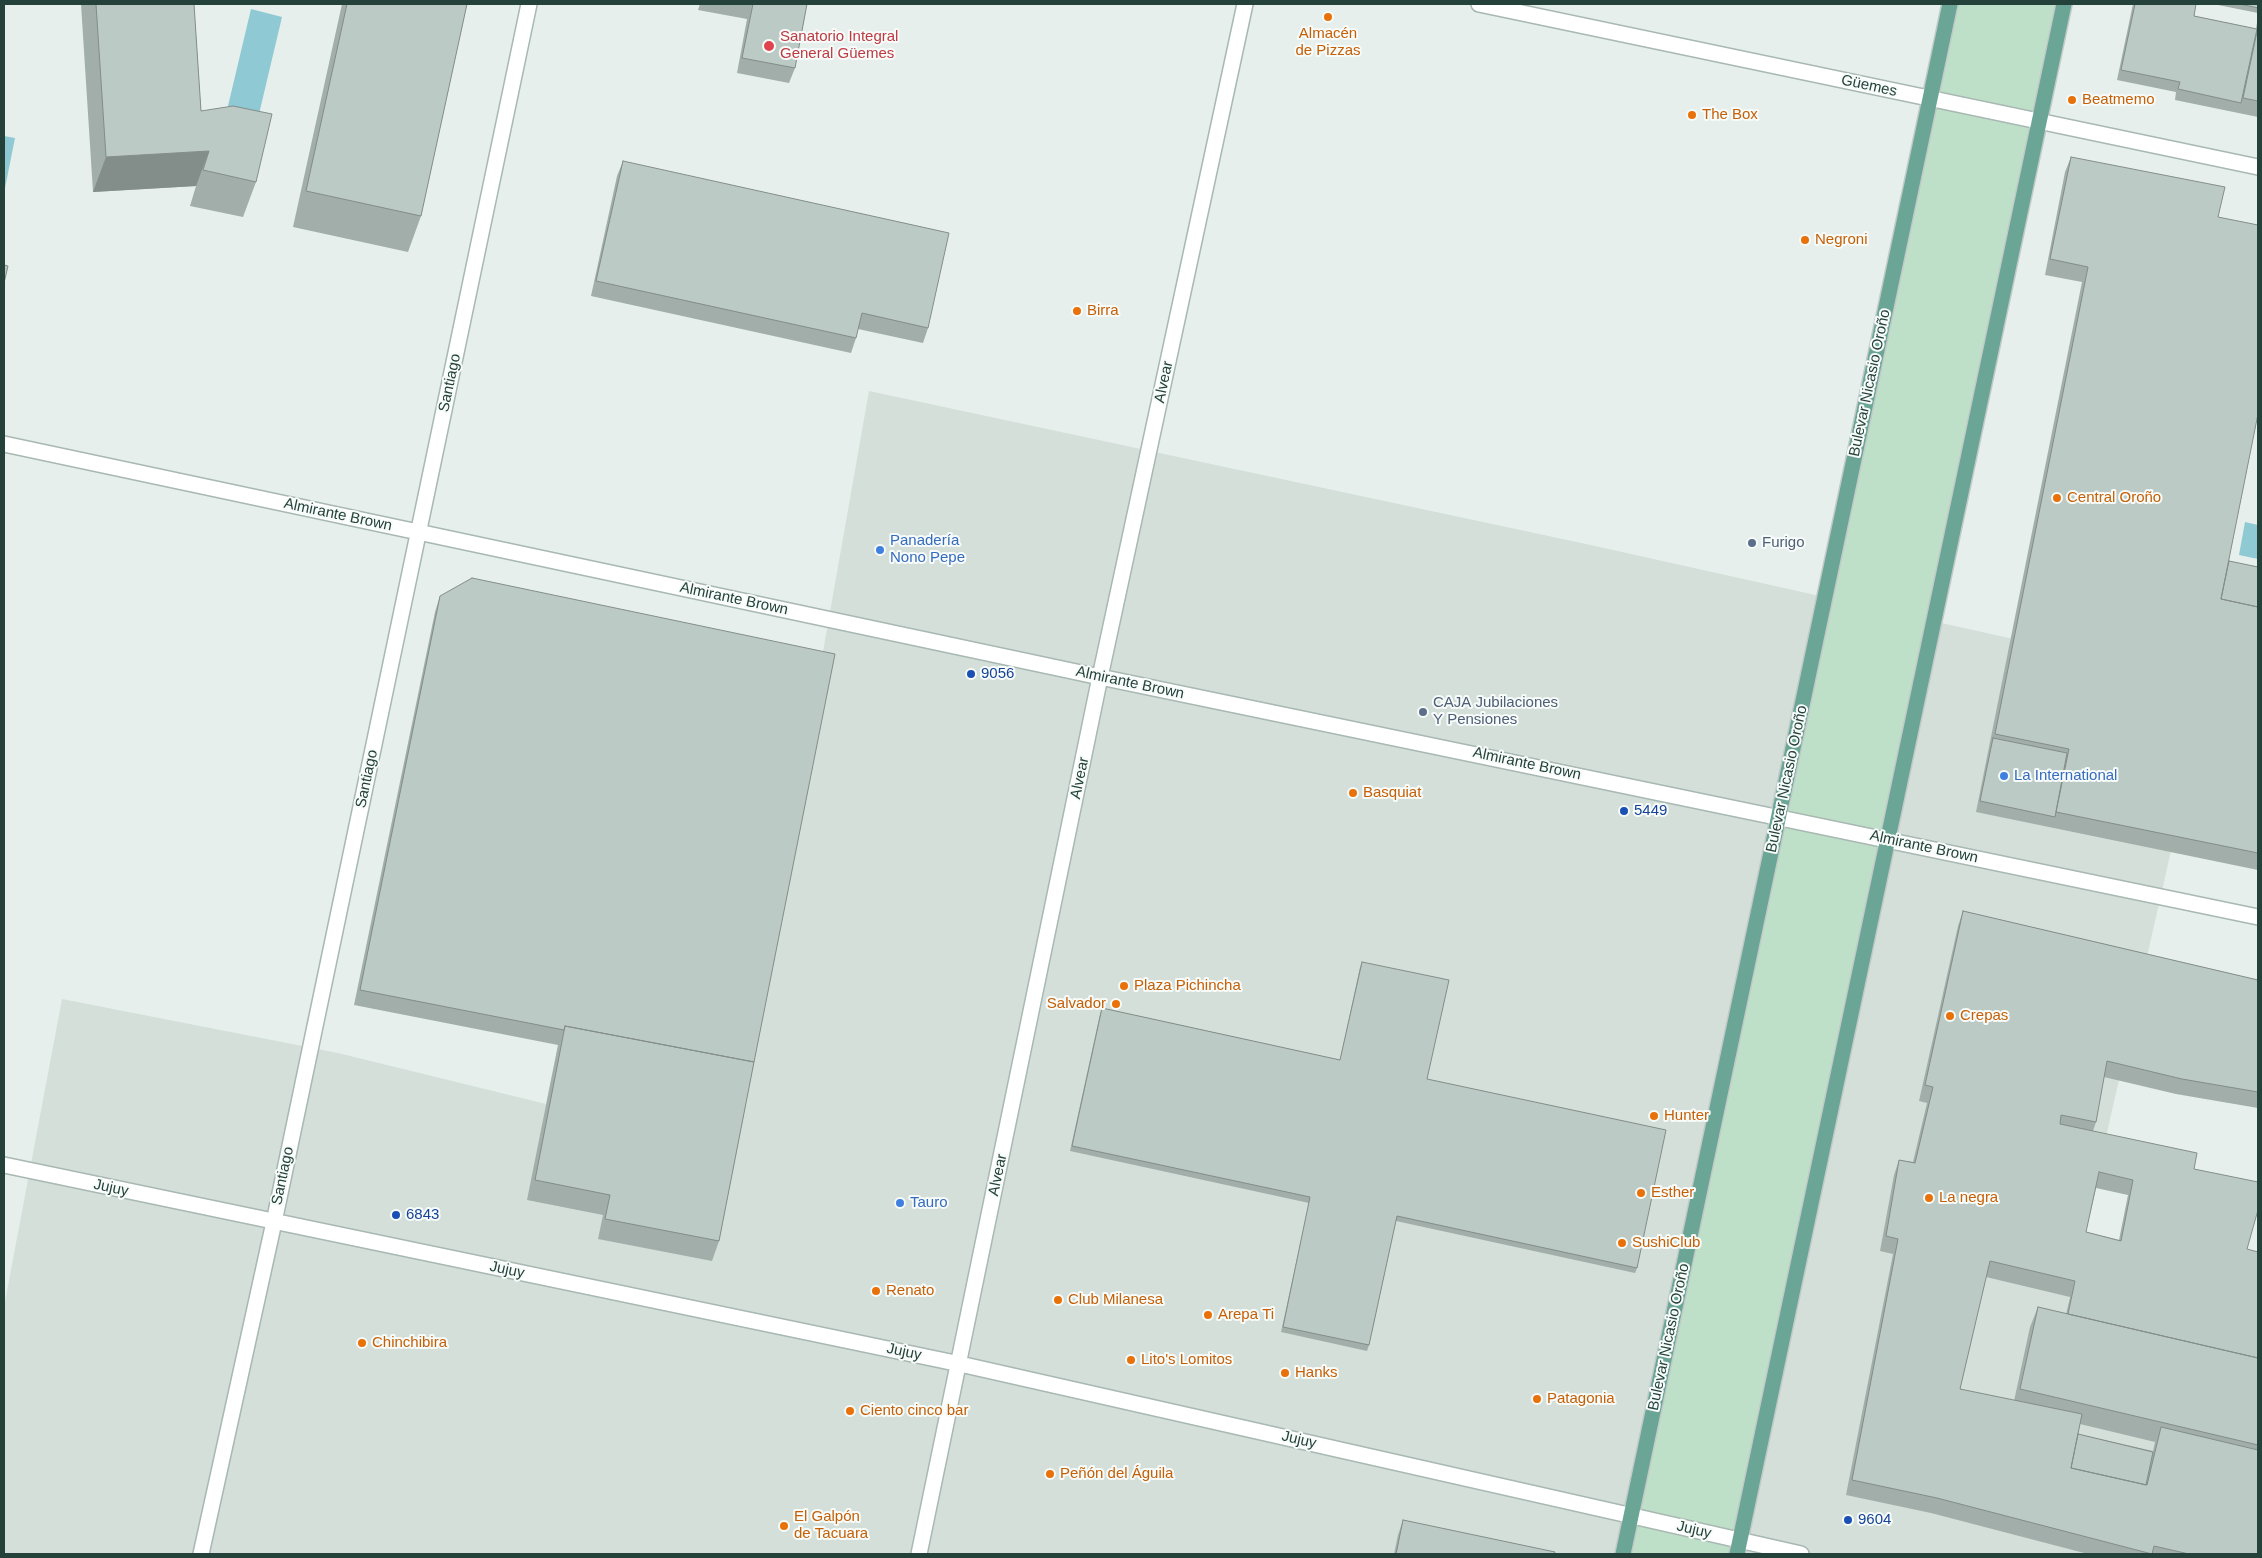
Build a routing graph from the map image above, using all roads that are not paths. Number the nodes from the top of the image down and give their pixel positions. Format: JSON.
{"nodes":[{"id":1,"x":529,"y":4,"type":"edge"},
{"id":2,"x":1245,"y":4,"type":"edge"},
{"id":3,"x":1479,"y":4,"type":"edge"},
{"id":4,"x":1950,"y":4,"type":"edge"},
{"id":5,"x":2064,"y":4,"type":"edge"},
{"id":6,"x":1930,"y":99,"type":"junction"},
{"id":7,"x":2039,"y":122,"type":"junction"},
{"id":8,"x":2258,"y":167,"type":"edge"},
{"id":9,"x":4,"y":444,"type":"edge"},
{"id":10,"x":418,"y":532,"type":"junction"},
{"id":11,"x":1100,"y":677,"type":"junction"},
{"id":12,"x":1779,"y":817,"type":"junction"},
{"id":13,"x":1888,"y":840,"type":"junction"},
{"id":14,"x":2258,"y":917,"type":"edge"},
{"id":15,"x":4,"y":1165,"type":"edge"},
{"id":16,"x":274,"y":1222,"type":"junction"},
{"id":17,"x":960,"y":1364,"type":"junction"},
{"id":18,"x":1631,"y":1515,"type":"junction"},
{"id":19,"x":1739,"y":1547,"type":"edge"},
{"id":20,"x":201,"y":1554,"type":"edge"},
{"id":21,"x":919,"y":1554,"type":"edge"},
{"id":22,"x":1623,"y":1554,"type":"edge"},
{"id":23,"x":1801,"y":1554,"type":"edge"}],
"edges":[{"from":1,"to":10,"type":"street","name":"Santiago"},
{"from":2,"to":11,"type":"street","name":"Alvear"},
{"from":3,"to":6,"type":"street","name":"Güemes"},
{"from":4,"to":6,"type":"main road","name":"Bulevar Nicasio Oroño"},
{"from":5,"to":7,"type":"main road"},
{"from":6,"to":7,"type":"street","name":"Güemes"},
{"from":6,"to":12,"type":"main road","name":"Bulevar Nicasio Oroño"},
{"from":7,"to":8,"type":"street","name":"Güemes"},
{"from":7,"to":13,"type":"main road"},
{"from":9,"to":10,"type":"street","name":"Almirante Brown"},
{"from":10,"to":11,"type":"street","name":"Almirante Brown"},
{"from":10,"to":16,"type":"street","name":"Santiago"},
{"from":11,"to":12,"type":"street","name":"Almirante Brown"},
{"from":11,"to":17,"type":"street","name":"Alvear"},
{"from":12,"to":13,"type":"street","name":"Almirante Brown"},
{"from":12,"to":18,"type":"main road","name":"Bulevar Nicasio Oroño"},
{"from":13,"to":14,"type":"street","name":"Almirante Brown"},
{"from":13,"to":19,"type":"main road"},
{"from":15,"to":16,"type":"street","name":"Jujuy"},
{"from":16,"to":17,"type":"street","name":"Jujuy"},
{"from":16,"to":20,"type":"street","name":"Santiago"},
{"from":17,"to":18,"type":"street","name":"Jujuy"},
{"from":17,"to":21,"type":"street","name":"Alvear"},
{"from":18,"to":19,"type":"street","name":"Jujuy"},
{"from":18,"to":22,"type":"main road","name":"Bulevar Nicasio Oroño"},
{"from":19,"to":23,"type":"street","name":"Jujuy"}]}
